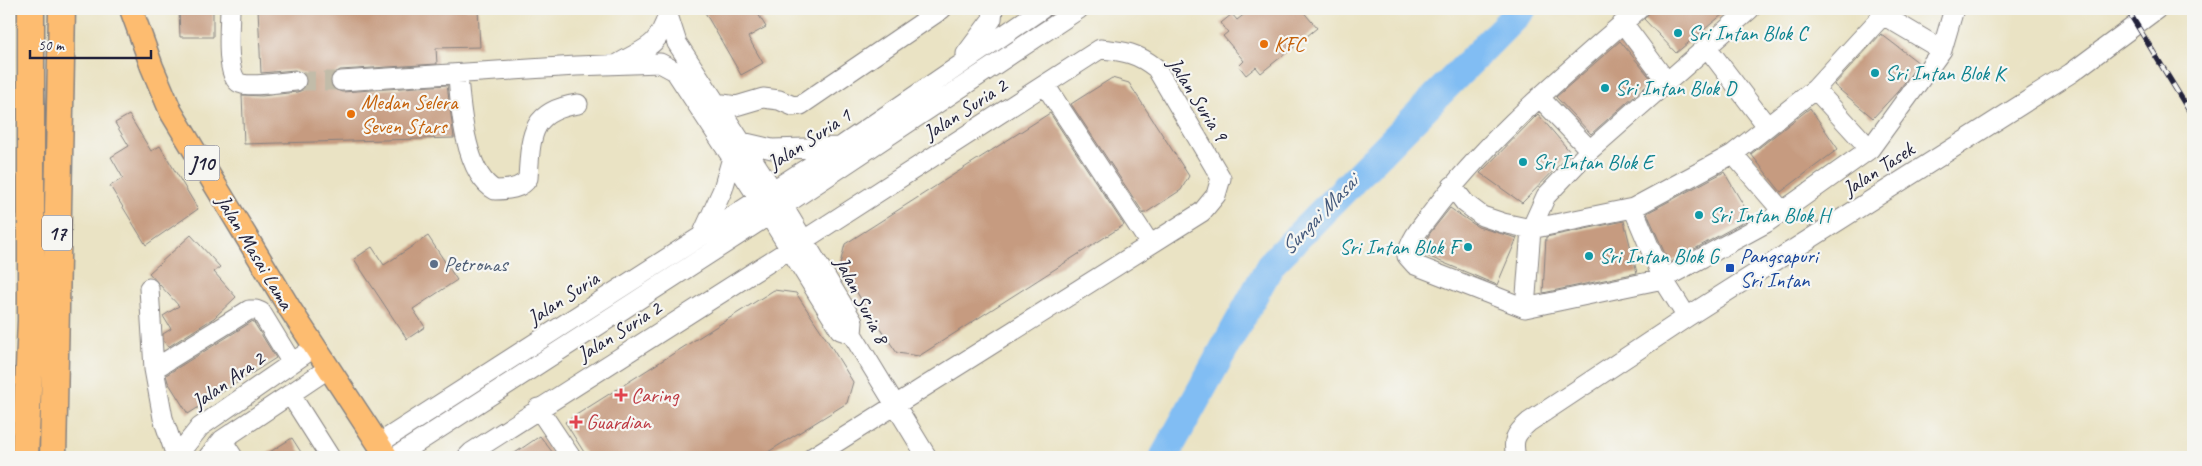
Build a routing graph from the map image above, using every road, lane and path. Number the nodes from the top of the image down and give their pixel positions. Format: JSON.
{"nodes":[{"id":1,"x":31,"y":9,"type":"edge"},
{"id":2,"x":62,"y":9,"type":"edge"},
{"id":3,"x":131,"y":9,"type":"edge"},
{"id":4,"x":230,"y":9,"type":"edge"},
{"id":5,"x":942,"y":9,"type":"edge"},
{"id":6,"x":993,"y":9,"type":"edge"},
{"id":7,"x":1042,"y":9,"type":"edge"},
{"id":8,"x":1079,"y":9,"type":"edge"},
{"id":9,"x":1639,"y":9,"type":"edge"},
{"id":10,"x":1749,"y":9,"type":"edge"},
{"id":11,"x":1954,"y":9,"type":"edge"},
{"id":12,"x":2157,"y":9,"type":"edge"},
{"id":13,"x":668,"y":12,"type":"edge"},
{"id":14,"x":1884,"y":12,"type":"edge"},
{"id":15,"x":1623,"y":23,"type":"junction"},
{"id":16,"x":1706,"y":46,"type":"junction"},
{"id":17,"x":1100,"y":49,"type":"joint"},
{"id":18,"x":1942,"y":50,"type":"junction"},
{"id":19,"x":616,"y":65,"type":"junction"},
{"id":20,"x":956,"y":67,"type":"junction"},
{"id":21,"x":458,"y":75,"type":"junction"},
{"id":22,"x":296,"y":81,"type":"tunnel mouth"},
{"id":23,"x":341,"y":81,"type":"tunnel mouth"},
{"id":24,"x":1667,"y":82,"type":"junction"},
{"id":25,"x":1045,"y":85,"type":"junction"},
{"id":26,"x":1815,"y":89,"type":"junction"},
{"id":27,"x":1539,"y":97,"type":"junction"},
{"id":28,"x":716,"y":103,"type":"junction"},
{"id":29,"x":578,"y":104,"type":"dead end"},
{"id":30,"x":746,"y":104,"type":"junction"},
{"id":31,"x":1767,"y":126,"type":"junction"},
{"id":32,"x":736,"y":144,"type":"junction"},
{"id":33,"x":840,"y":147,"type":"junction"},
{"id":34,"x":1870,"y":149,"type":"junction"},
{"id":35,"x":1590,"y":150,"type":"junction"},
{"id":36,"x":1733,"y":154,"type":"junction"},
{"id":37,"x":1452,"y":186,"type":"junction"},
{"id":38,"x":766,"y":194,"type":"junction"},
{"id":39,"x":1633,"y":208,"type":"junction"},
{"id":40,"x":776,"y":211,"type":"junction"},
{"id":41,"x":1783,"y":212,"type":"junction"},
{"id":42,"x":1531,"y":229,"type":"junction"},
{"id":43,"x":702,"y":235,"type":"junction"},
{"id":44,"x":797,"y":244,"type":"junction"},
{"id":45,"x":1150,"y":244,"type":"junction"},
{"id":46,"x":712,"y":252,"type":"joint"},
{"id":47,"x":1663,"y":279,"type":"junction"},
{"id":48,"x":149,"y":288,"type":"dead end"},
{"id":49,"x":1525,"y":308,"type":"junction"},
{"id":50,"x":1687,"y":317,"type":"junction"},
{"id":51,"x":315,"y":348,"type":"junction"},
{"id":52,"x":292,"y":362,"type":"junction"},
{"id":53,"x":329,"y":368,"type":"junction"},
{"id":54,"x":154,"y":369,"type":"junction"},
{"id":55,"x":290,"y":394,"type":"junction"},
{"id":56,"x":895,"y":405,"type":"junction"},
{"id":57,"x":538,"y":408,"type":"junction"},
{"id":58,"x":222,"y":440,"type":"junction"},
{"id":59,"x":387,"y":453,"type":"edge"},
{"id":60,"x":470,"y":455,"type":"edge"},
{"id":61,"x":25,"y":457,"type":"edge"},
{"id":62,"x":53,"y":457,"type":"edge"},
{"id":63,"x":176,"y":457,"type":"edge"},
{"id":64,"x":208,"y":457,"type":"edge"},
{"id":65,"x":234,"y":457,"type":"edge"},
{"id":66,"x":330,"y":457,"type":"edge"},
{"id":67,"x":571,"y":457,"type":"edge"},
{"id":68,"x":813,"y":457,"type":"edge"},
{"id":69,"x":926,"y":457,"type":"edge"},
{"id":70,"x":1516,"y":457,"type":"edge"}],
"edges":[{"from":1,"to":61,"type":"highway","number":"17"},
{"from":2,"to":62,"type":"highway","number":"17"},
{"from":3,"to":51,"type":"main road","name":"Jalan Masai Lama","number":"J10"},
{"from":4,"to":22,"type":"street"},
{"from":5,"to":30,"type":"street"},
{"from":6,"to":20,"type":"street"},
{"from":7,"to":20,"type":"street","name":"Jalan Suria 1"},
{"from":8,"to":40,"type":"street","name":"Jalan Suria 1"},
{"from":9,"to":15,"type":"street"},
{"from":10,"to":16,"type":"street"},
{"from":11,"to":18,"type":"street"},
{"from":12,"to":50,"type":"street","name":"Jalan Tasek"},
{"from":13,"to":19,"type":"street"},
{"from":13,"to":28,"type":"street","name":"Jalan Suria 1"},
{"from":14,"to":18,"type":"street"},
{"from":14,"to":26,"type":"street"},
{"from":15,"to":24,"type":"street"},
{"from":15,"to":27,"type":"street"},
{"from":16,"to":24,"type":"street"},
{"from":16,"to":31,"type":"street"},
{"from":17,"to":25,"type":"street","name":"Jalan Suria 2"},
{"from":17,"to":45,"type":"street","name":"Jalan Suria 9"},
{"from":18,"to":34,"type":"street"},
{"from":19,"to":21,"type":"street"},
{"from":19,"to":32,"type":"street"},
{"from":20,"to":33,"type":"street","name":"Jalan Suria 1"},
{"from":21,"to":23,"type":"street"},
{"from":21,"to":29,"type":"street"},
{"from":24,"to":35,"type":"street"},
{"from":25,"to":44,"type":"street","name":"Jalan Suria 2"},
{"from":25,"to":45,"type":"street"},
{"from":26,"to":31,"type":"street"},
{"from":26,"to":34,"type":"street"},
{"from":27,"to":35,"type":"street"},
{"from":27,"to":37,"type":"street"},
{"from":28,"to":30,"type":"street"},
{"from":28,"to":32,"type":"street","name":"Jalan Suria 1"},
{"from":30,"to":32,"type":"street"},
{"from":31,"to":36,"type":"street"},
{"from":32,"to":33,"type":"street"},
{"from":32,"to":38,"type":"street","name":"Jalan Suria 1"},
{"from":32,"to":43,"type":"street"},
{"from":33,"to":38,"type":"street","name":"Jalan Suria 1"},
{"from":34,"to":41,"type":"street"},
{"from":35,"to":42,"type":"street"},
{"from":36,"to":39,"type":"street"},
{"from":36,"to":41,"type":"street"},
{"from":37,"to":42,"type":"street"},
{"from":37,"to":49,"type":"street"},
{"from":38,"to":40,"type":"street","name":"Jalan Suria 8"},
{"from":38,"to":43,"type":"street","name":"Jalan Suria"},
{"from":39,"to":42,"type":"street"},
{"from":39,"to":47,"type":"street"},
{"from":40,"to":44,"type":"street","name":"Jalan Suria 8"},
{"from":40,"to":46,"type":"street","name":"Jalan Suria 1"},
{"from":41,"to":47,"type":"street"},
{"from":42,"to":49,"type":"street"},
{"from":43,"to":59,"type":"street","name":"Jalan Suria"},
{"from":44,"to":56,"type":"street","name":"Jalan Suria 8"},
{"from":44,"to":57,"type":"street","name":"Jalan Suria 2"},
{"from":45,"to":56,"type":"street"},
{"from":46,"to":59,"type":"street","name":"Jalan Suria"},
{"from":47,"to":49,"type":"street"},
{"from":47,"to":50,"type":"street"},
{"from":48,"to":54,"type":"street"},
{"from":50,"to":70,"type":"street","name":"Jalan Tasek"},
{"from":51,"to":52,"type":"street","name":"Jalan Ara 2"},
{"from":51,"to":53,"type":"main road","name":"Jalan Masai Lama","number":"J10"},
{"from":52,"to":54,"type":"street"},
{"from":52,"to":63,"type":"street","name":"Jalan Ara 2"},
{"from":53,"to":55,"type":"street"},
{"from":53,"to":59,"type":"main road","name":"Jalan Masai Lama","number":"J10"},
{"from":54,"to":63,"type":"street"},
{"from":55,"to":58,"type":"street"},
{"from":55,"to":66,"type":"street"},
{"from":56,"to":68,"type":"street"},
{"from":56,"to":69,"type":"street","name":"Jalan Suria 8"},
{"from":57,"to":60,"type":"street","name":"Jalan Suria 2"},
{"from":57,"to":67,"type":"street"},
{"from":58,"to":64,"type":"street"},
{"from":58,"to":65,"type":"street"}]}
